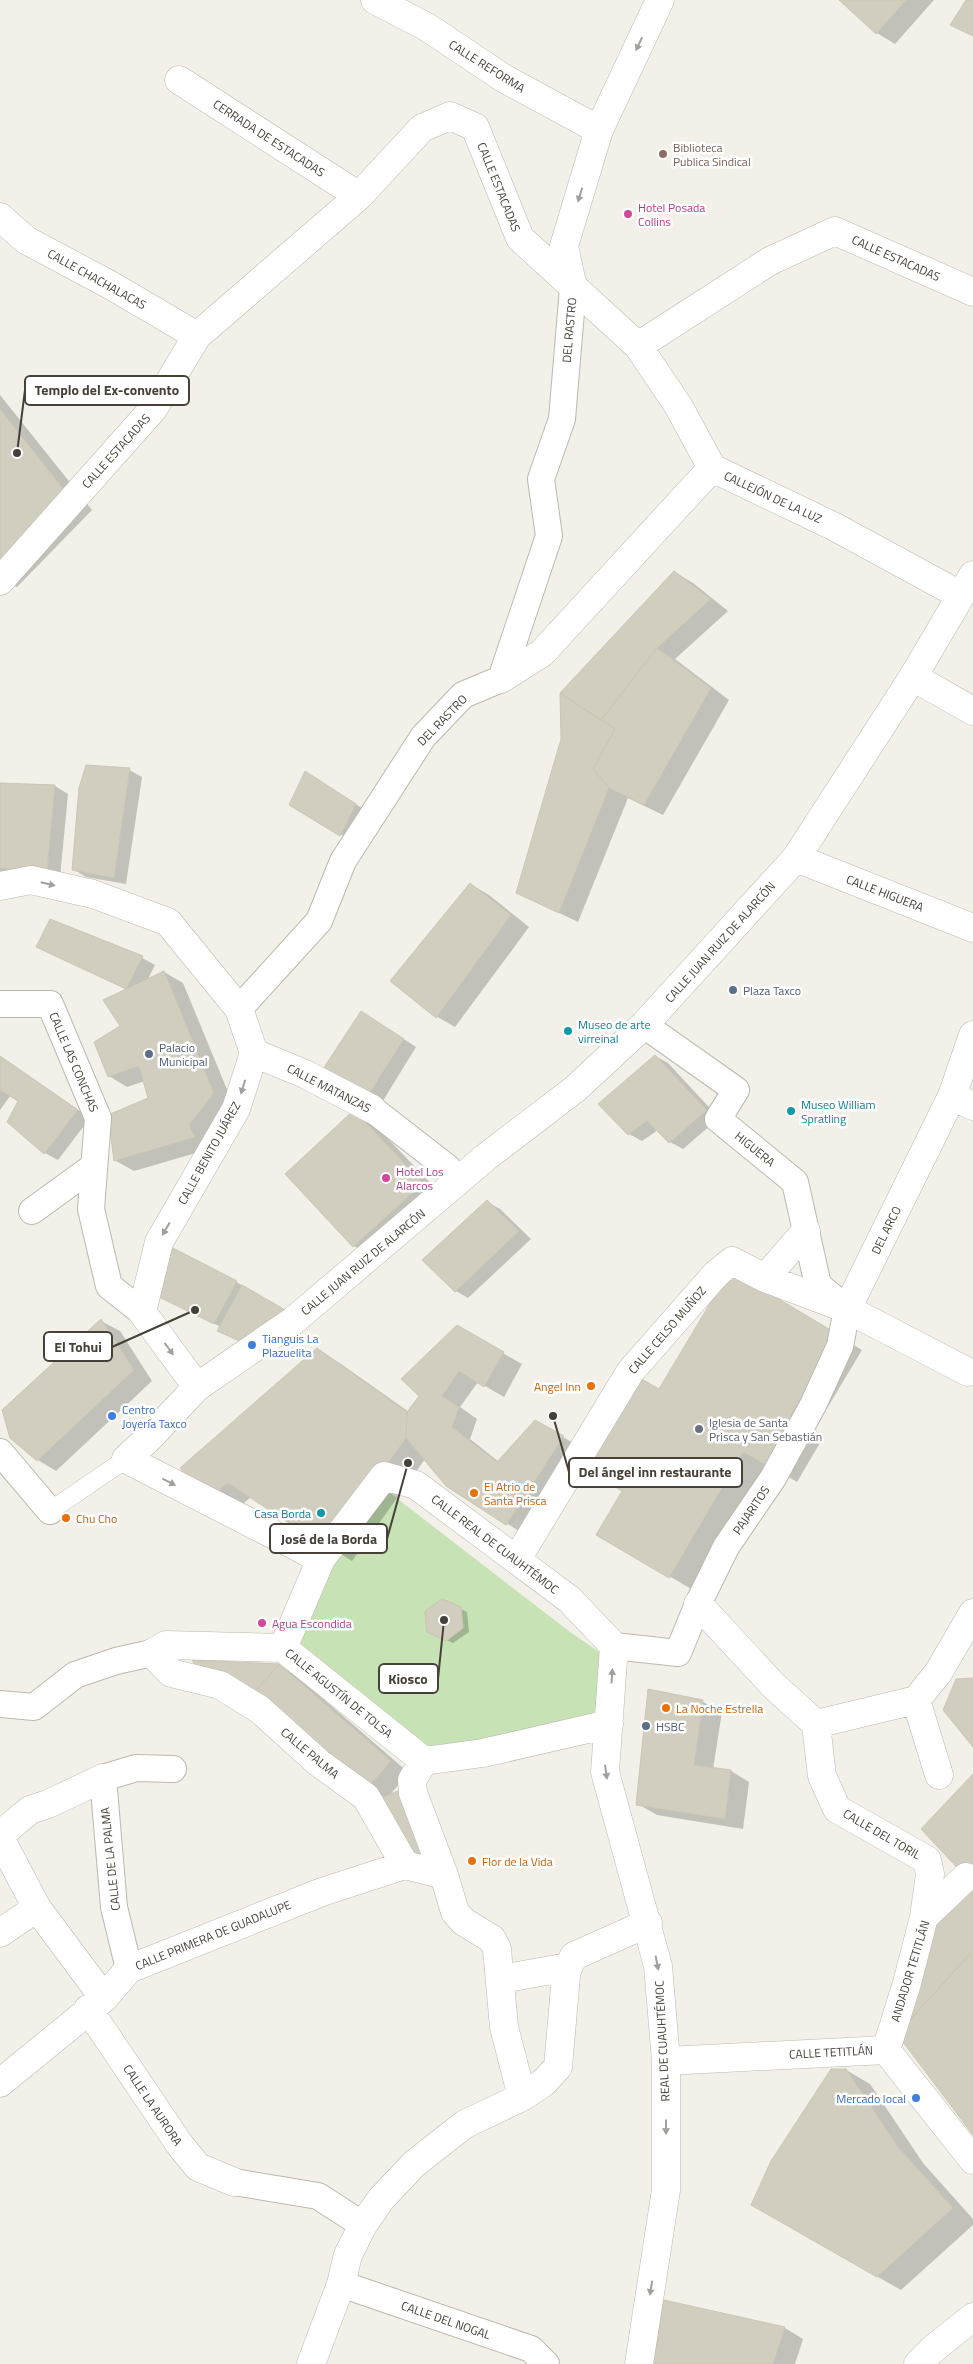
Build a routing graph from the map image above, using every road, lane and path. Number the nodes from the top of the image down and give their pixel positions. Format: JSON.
{"nodes":[{"id":1,"x":375,"y":0,"type":"edge"},
{"id":2,"x":660,"y":0,"type":"edge"},
{"id":3,"x":179,"y":80,"type":"dead end"},
{"id":4,"x":599,"y":130,"type":"junction"},
{"id":5,"x":359,"y":196,"type":"junction"},
{"id":6,"x":0,"y":217,"type":"edge"},
{"id":7,"x":573,"y":288,"type":"junction"},
{"id":8,"x":973,"y":292,"type":"edge"},
{"id":9,"x":197,"y":336,"type":"junction"},
{"id":10,"x":638,"y":346,"type":"junction"},
{"id":11,"x":712,"y":468,"type":"junction"},
{"id":12,"x":0,"y":581,"type":"edge"},
{"id":13,"x":967,"y":585,"type":"edge"},
{"id":14,"x":913,"y":677,"type":"junction"},
{"id":15,"x":501,"y":679,"type":"junction"},
{"id":16,"x":973,"y":711,"type":"edge"},
{"id":17,"x":796,"y":858,"type":"junction"},
{"id":18,"x":0,"y":886,"type":"edge"},
{"id":19,"x":973,"y":928,"type":"edge"},
{"id":20,"x":0,"y":1004,"type":"edge"},
{"id":21,"x":239,"y":1010,"type":"junction"},
{"id":22,"x":644,"y":1025,"type":"junction"},
{"id":23,"x":973,"y":1035,"type":"edge"},
{"id":24,"x":254,"y":1053,"type":"junction"},
{"id":25,"x":963,"y":1101,"type":"edge"},
{"id":26,"x":372,"y":1109,"type":"joint"},
{"id":27,"x":94,"y":1166,"type":"junction"},
{"id":28,"x":448,"y":1168,"type":"dead end"},
{"id":29,"x":32,"y":1211,"type":"dead end"},
{"id":30,"x":806,"y":1231,"type":"junction"},
{"id":31,"x":765,"y":1278,"type":"junction"},
{"id":32,"x":847,"y":1309,"type":"junction"},
{"id":33,"x":142,"y":1312,"type":"junction"},
{"id":34,"x":968,"y":1372,"type":"dead end"},
{"id":35,"x":197,"y":1387,"type":"junction"},
{"id":36,"x":0,"y":1452,"type":"edge"},
{"id":37,"x":126,"y":1458,"type":"junction"},
{"id":38,"x":50,"y":1511,"type":"joint"},
{"id":39,"x":321,"y":1559,"type":"junction"},
{"id":40,"x":517,"y":1559,"type":"junction"},
{"id":41,"x":698,"y":1604,"type":"junction"},
{"id":42,"x":973,"y":1613,"type":"edge"},
{"id":43,"x":614,"y":1646,"type":"junction"},
{"id":44,"x":283,"y":1648,"type":"junction"},
{"id":45,"x":152,"y":1653,"type":"junction"},
{"id":46,"x":916,"y":1700,"type":"junction"},
{"id":47,"x":0,"y":1704,"type":"edge"},
{"id":48,"x":609,"y":1724,"type":"junction"},
{"id":49,"x":816,"y":1724,"type":"junction"},
{"id":50,"x":424,"y":1761,"type":"junction"},
{"id":51,"x":173,"y":1769,"type":"dead end"},
{"id":52,"x":939,"y":1775,"type":"dead end"},
{"id":53,"x":103,"y":1778,"type":"junction"},
{"id":54,"x":1,"y":1843,"type":"edge"},
{"id":55,"x":405,"y":1865,"type":"junction"},
{"id":56,"x":444,"y":1875,"type":"junction"},
{"id":57,"x":966,"y":1877,"type":"dead end"},
{"id":58,"x":37,"y":1908,"type":"junction"},
{"id":59,"x":924,"y":1917,"type":"junction"},
{"id":60,"x":648,"y":1923,"type":"junction"},
{"id":61,"x":0,"y":1932,"type":"edge"},
{"id":62,"x":568,"y":1967,"type":"junction"},
{"id":63,"x":129,"y":1969,"type":"junction"},
{"id":64,"x":501,"y":1979,"type":"junction"},
{"id":65,"x":96,"y":2004,"type":"junction"},
{"id":66,"x":886,"y":2050,"type":"junction"},
{"id":67,"x":666,"y":2061,"type":"junction"},
{"id":68,"x":0,"y":2083,"type":"edge"},
{"id":69,"x":522,"y":2097,"type":"junction"},
{"id":70,"x":973,"y":2160,"type":"edge"},
{"id":71,"x":234,"y":2182,"type":"joint"},
{"id":72,"x":363,"y":2225,"type":"junction"},
{"id":73,"x":341,"y":2284,"type":"junction"},
{"id":74,"x":973,"y":2317,"type":"edge"},
{"id":75,"x":311,"y":2364,"type":"edge"},
{"id":76,"x":546,"y":2364,"type":"edge"},
{"id":77,"x":639,"y":2364,"type":"edge"},
{"id":78,"x":918,"y":2364,"type":"edge"}],
"edges":[{"from":1,"to":4,"type":"street","name":"CALLE REFORMA"},
{"from":2,"to":4,"type":"street","one_way":true},
{"from":3,"to":5,"type":"street","name":"CERRADA DE ESTACADAS"},
{"from":4,"to":7,"type":"street","one_way":true},
{"from":5,"to":7,"type":"street","name":"CALLE ESTACADAS"},
{"from":5,"to":9,"type":"street","name":"CALLE ESTACADAS"},
{"from":6,"to":9,"type":"street","name":"CALLE CHACHALACAS"},
{"from":7,"to":10,"type":"street","name":"CALLE ESTACADAS"},
{"from":7,"to":15,"type":"street","name":"DEL RASTRO"},
{"from":8,"to":10,"type":"street","name":"CALLE ESTACADAS"},
{"from":9,"to":12,"type":"street","name":"CALLE ESTACADAS"},
{"from":10,"to":11,"type":"street","name":"CALLEJÓN DE LA LUZ"},
{"from":11,"to":13,"type":"street","name":"CALLEJÓN DE LA LUZ"},
{"from":11,"to":15,"type":"street"},
{"from":13,"to":14,"type":"street","name":"CALLE JUAN RUIZ DE ALARCÓN"},
{"from":14,"to":16,"type":"street"},
{"from":14,"to":17,"type":"street","name":"CALLE JUAN RUIZ DE ALARCÓN"},
{"from":15,"to":21,"type":"street","name":"DEL RASTRO"},
{"from":17,"to":19,"type":"street","name":"CALLE HIGUERA"},
{"from":17,"to":22,"type":"street","name":"CALLE JUAN RUIZ DE ALARCÓN"},
{"from":18,"to":21,"type":"street","one_way":true},
{"from":20,"to":27,"type":"street","name":"CALLE LAS CONCHAS"},
{"from":21,"to":24,"type":"street"},
{"from":22,"to":30,"type":"street","name":"HIGUERA"},
{"from":22,"to":35,"type":"street","name":"CALLE JUAN RUIZ DE ALARCÓN"},
{"from":23,"to":25,"type":"street","name":"DEL ARCO"},
{"from":24,"to":26,"type":"street","name":"CALLE MATANZAS"},
{"from":24,"to":33,"type":"street","name":"CALLE BENITO JUÁREZ","one_way":true},
{"from":25,"to":32,"type":"street","name":"DEL ARCO"},
{"from":26,"to":28,"type":"street","name":"CALLE MATANZAS"},
{"from":27,"to":29,"type":"street"},
{"from":27,"to":33,"type":"street","name":"CALLE LAS CONCHAS"},
{"from":30,"to":31,"type":"street"},
{"from":30,"to":32,"type":"street","name":"HIGUERA"},
{"from":31,"to":32,"type":"street"},
{"from":31,"to":40,"type":"street","name":"CALLE CELSO MUÑOZ"},
{"from":32,"to":34,"type":"street"},
{"from":32,"to":41,"type":"street","name":"PAJARITOS"},
{"from":33,"to":35,"type":"street","one_way":true},
{"from":35,"to":37,"type":"street","name":"CALLE JUAN RUIZ DE ALARCÓN"},
{"from":36,"to":38,"type":"street"},
{"from":37,"to":38,"type":"lane"},
{"from":37,"to":39,"type":"street","one_way":true},
{"from":39,"to":40,"type":"street","name":"CALLE REAL DE CUAUHTÉMOC"},
{"from":39,"to":44,"type":"street","name":"CALLE AGUSTÍN DE TOLSA"},
{"from":40,"to":43,"type":"street","name":"CALLE REAL DE CUAUHTÉMOC"},
{"from":41,"to":43,"type":"street","name":"PAJARITOS"},
{"from":41,"to":49,"type":"street"},
{"from":42,"to":46,"type":"street"},
{"from":48,"to":43,"type":"street","one_way":true},
{"from":44,"to":45,"type":"street"},
{"from":44,"to":50,"type":"street","name":"CALLE AGUSTÍN DE TOLSA"},
{"from":45,"to":47,"type":"street"},
{"from":45,"to":55,"type":"street","name":"CALLE PALMA"},
{"from":46,"to":49,"type":"street"},
{"from":46,"to":52,"type":"street"},
{"from":48,"to":50,"type":"street"},
{"from":48,"to":60,"type":"street","name":"REAL DE CUAUHTÉMOC","one_way":true},
{"from":49,"to":59,"type":"street","name":"CALLE DEL TORIL"},
{"from":50,"to":56,"type":"street"},
{"from":51,"to":53,"type":"street"},
{"from":53,"to":54,"type":"street"},
{"from":53,"to":63,"type":"street","name":"CALLE DE LA PALMA"},
{"from":54,"to":58,"type":"street"},
{"from":55,"to":56,"type":"street"},
{"from":55,"to":63,"type":"street","name":"CALLE PRIMERA DE GUADALUPE"},
{"from":56,"to":64,"type":"street"},
{"from":57,"to":59,"type":"street","name":"ANDADOR TETITLÁN"},
{"from":58,"to":61,"type":"street"},
{"from":58,"to":65,"type":"street"},
{"from":59,"to":66,"type":"street","name":"ANDADOR TETITLÁN"},
{"from":60,"to":62,"type":"street"},
{"from":60,"to":67,"type":"street","name":"REAL DE CUAUHTÉMOC","one_way":true},
{"from":62,"to":64,"type":"street"},
{"from":62,"to":69,"type":"street"},
{"from":63,"to":65,"type":"street","name":"CALLE PRIMERA DE GUADALUPE"},
{"from":64,"to":69,"type":"street"},
{"from":65,"to":68,"type":"street","name":"CALLE PRIMERA DE GUADALUPE"},
{"from":65,"to":71,"type":"street","name":"CALLE LA AURORA"},
{"from":66,"to":67,"type":"street","name":"CALLE TETITLÁN"},
{"from":66,"to":70,"type":"street","name":"CALLE TETITLÁN"},
{"from":67,"to":77,"type":"street","name":"REAL DE CUAUHTÉMOC","one_way":true},
{"from":69,"to":72,"type":"street"},
{"from":71,"to":72,"type":"street"},
{"from":72,"to":73,"type":"street"},
{"from":73,"to":75,"type":"street"},
{"from":73,"to":76,"type":"street","name":"CALLE DEL NOGAL"},
{"from":74,"to":78,"type":"street"}]}
